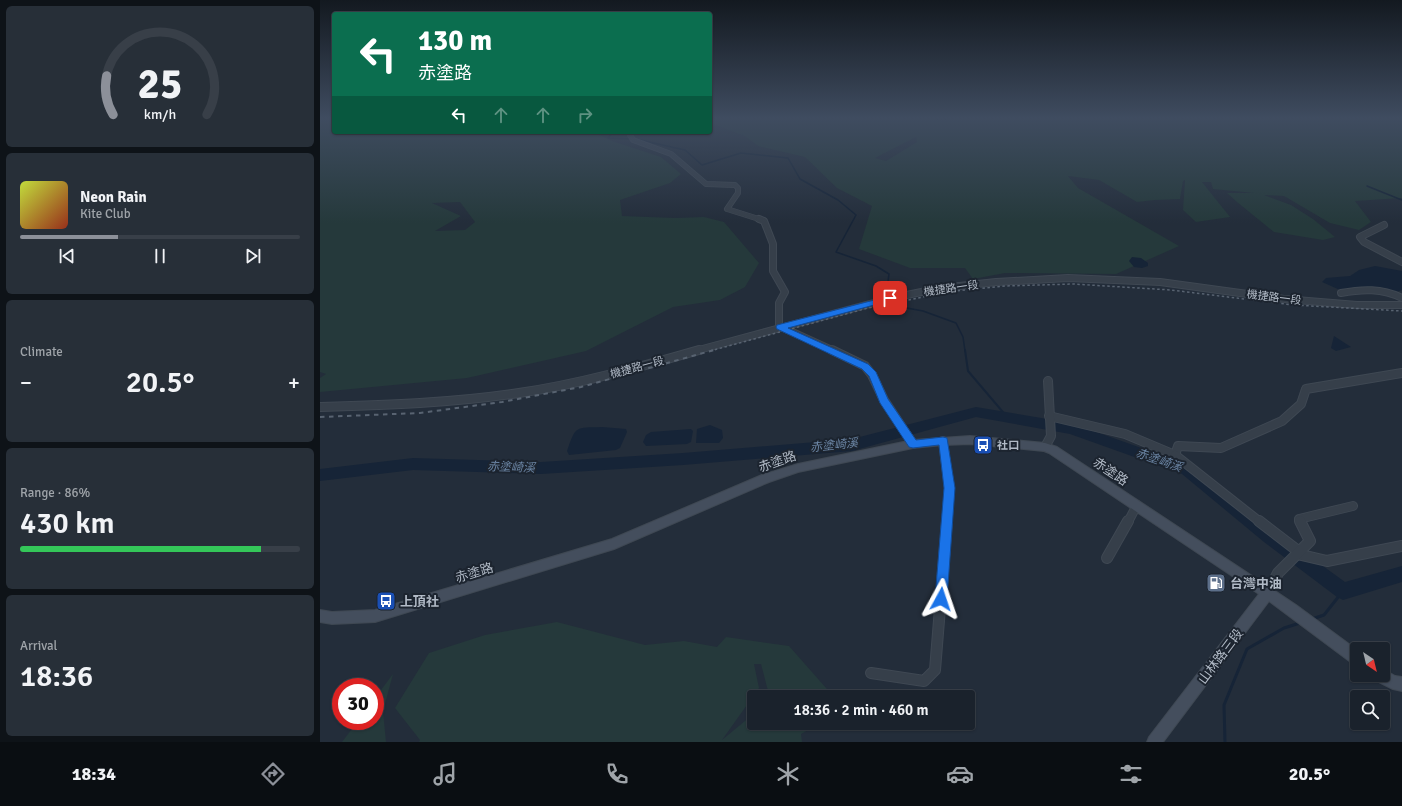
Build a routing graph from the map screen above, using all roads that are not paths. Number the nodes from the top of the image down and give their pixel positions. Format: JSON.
{"nodes":[{"id":1,"x":670,"y":154,"type":"edge"},
{"id":2,"x":1384,"y":225,"type":"dead end"},
{"id":3,"x":1402,"y":262,"type":"edge"},
{"id":4,"x":1341,"y":293,"type":"dead end"},
{"id":5,"x":1401,"y":296,"type":"edge"},
{"id":6,"x":1402,"y":305,"type":"edge"},
{"id":7,"x":780,"y":327,"type":"junction"},
{"id":8,"x":1402,"y":373,"type":"edge"},
{"id":9,"x":1048,"y":381,"type":"dead end"},
{"id":10,"x":320,"y":407,"type":"edge"},
{"id":11,"x":1050,"y":418,"type":"junction"},
{"id":12,"x":910,"y":441,"type":"junction"},
{"id":13,"x":943,"y":441,"type":"junction"},
{"id":14,"x":1045,"y":447,"type":"junction"},
{"id":15,"x":1175,"y":455,"type":"junction"},
{"id":16,"x":1137,"y":505,"type":"junction"},
{"id":17,"x":1353,"y":506,"type":"dead end"},
{"id":18,"x":1402,"y":546,"type":"edge"},
{"id":19,"x":1298,"y":552,"type":"junction"},
{"id":20,"x":1107,"y":558,"type":"dead end"},
{"id":21,"x":1268,"y":593,"type":"junction"},
{"id":22,"x":320,"y":616,"type":"edge"},
{"id":23,"x":1350,"y":653,"type":"edge"},
{"id":24,"x":871,"y":673,"type":"dead end"},
{"id":25,"x":1390,"y":680,"type":"edge"},
{"id":26,"x":1402,"y":684,"type":"edge"},
{"id":27,"x":1154,"y":742,"type":"edge"}],
"edges":[{"from":1,"to":7,"type":"street"},
{"from":2,"to":3,"type":"street"},
{"from":4,"to":5,"type":"street"},
{"from":6,"to":7,"type":"street","name":"機捷路一段"},
{"from":7,"to":10,"type":"street","name":"機捷路一段"},
{"from":7,"to":12,"type":"street"},
{"from":8,"to":15,"type":"street"},
{"from":9,"to":11,"type":"street"},
{"from":11,"to":14,"type":"street"},
{"from":11,"to":15,"type":"street"},
{"from":12,"to":13,"type":"street","name":"赤塗路"},
{"from":12,"to":22,"type":"street","name":"赤塗路"},
{"from":13,"to":14,"type":"street","name":"赤塗路"},
{"from":13,"to":24,"type":"street"},
{"from":14,"to":16,"type":"street","name":"赤塗路"},
{"from":15,"to":19,"type":"street"},
{"from":16,"to":20,"type":"street"},
{"from":16,"to":21,"type":"street","name":"赤塗路"},
{"from":17,"to":19,"type":"street"},
{"from":18,"to":19,"type":"street"},
{"from":19,"to":21,"type":"street"},
{"from":21,"to":23,"type":"street"},
{"from":21,"to":27,"type":"street","name":"山林路三段"},
{"from":25,"to":26,"type":"street"}]}
